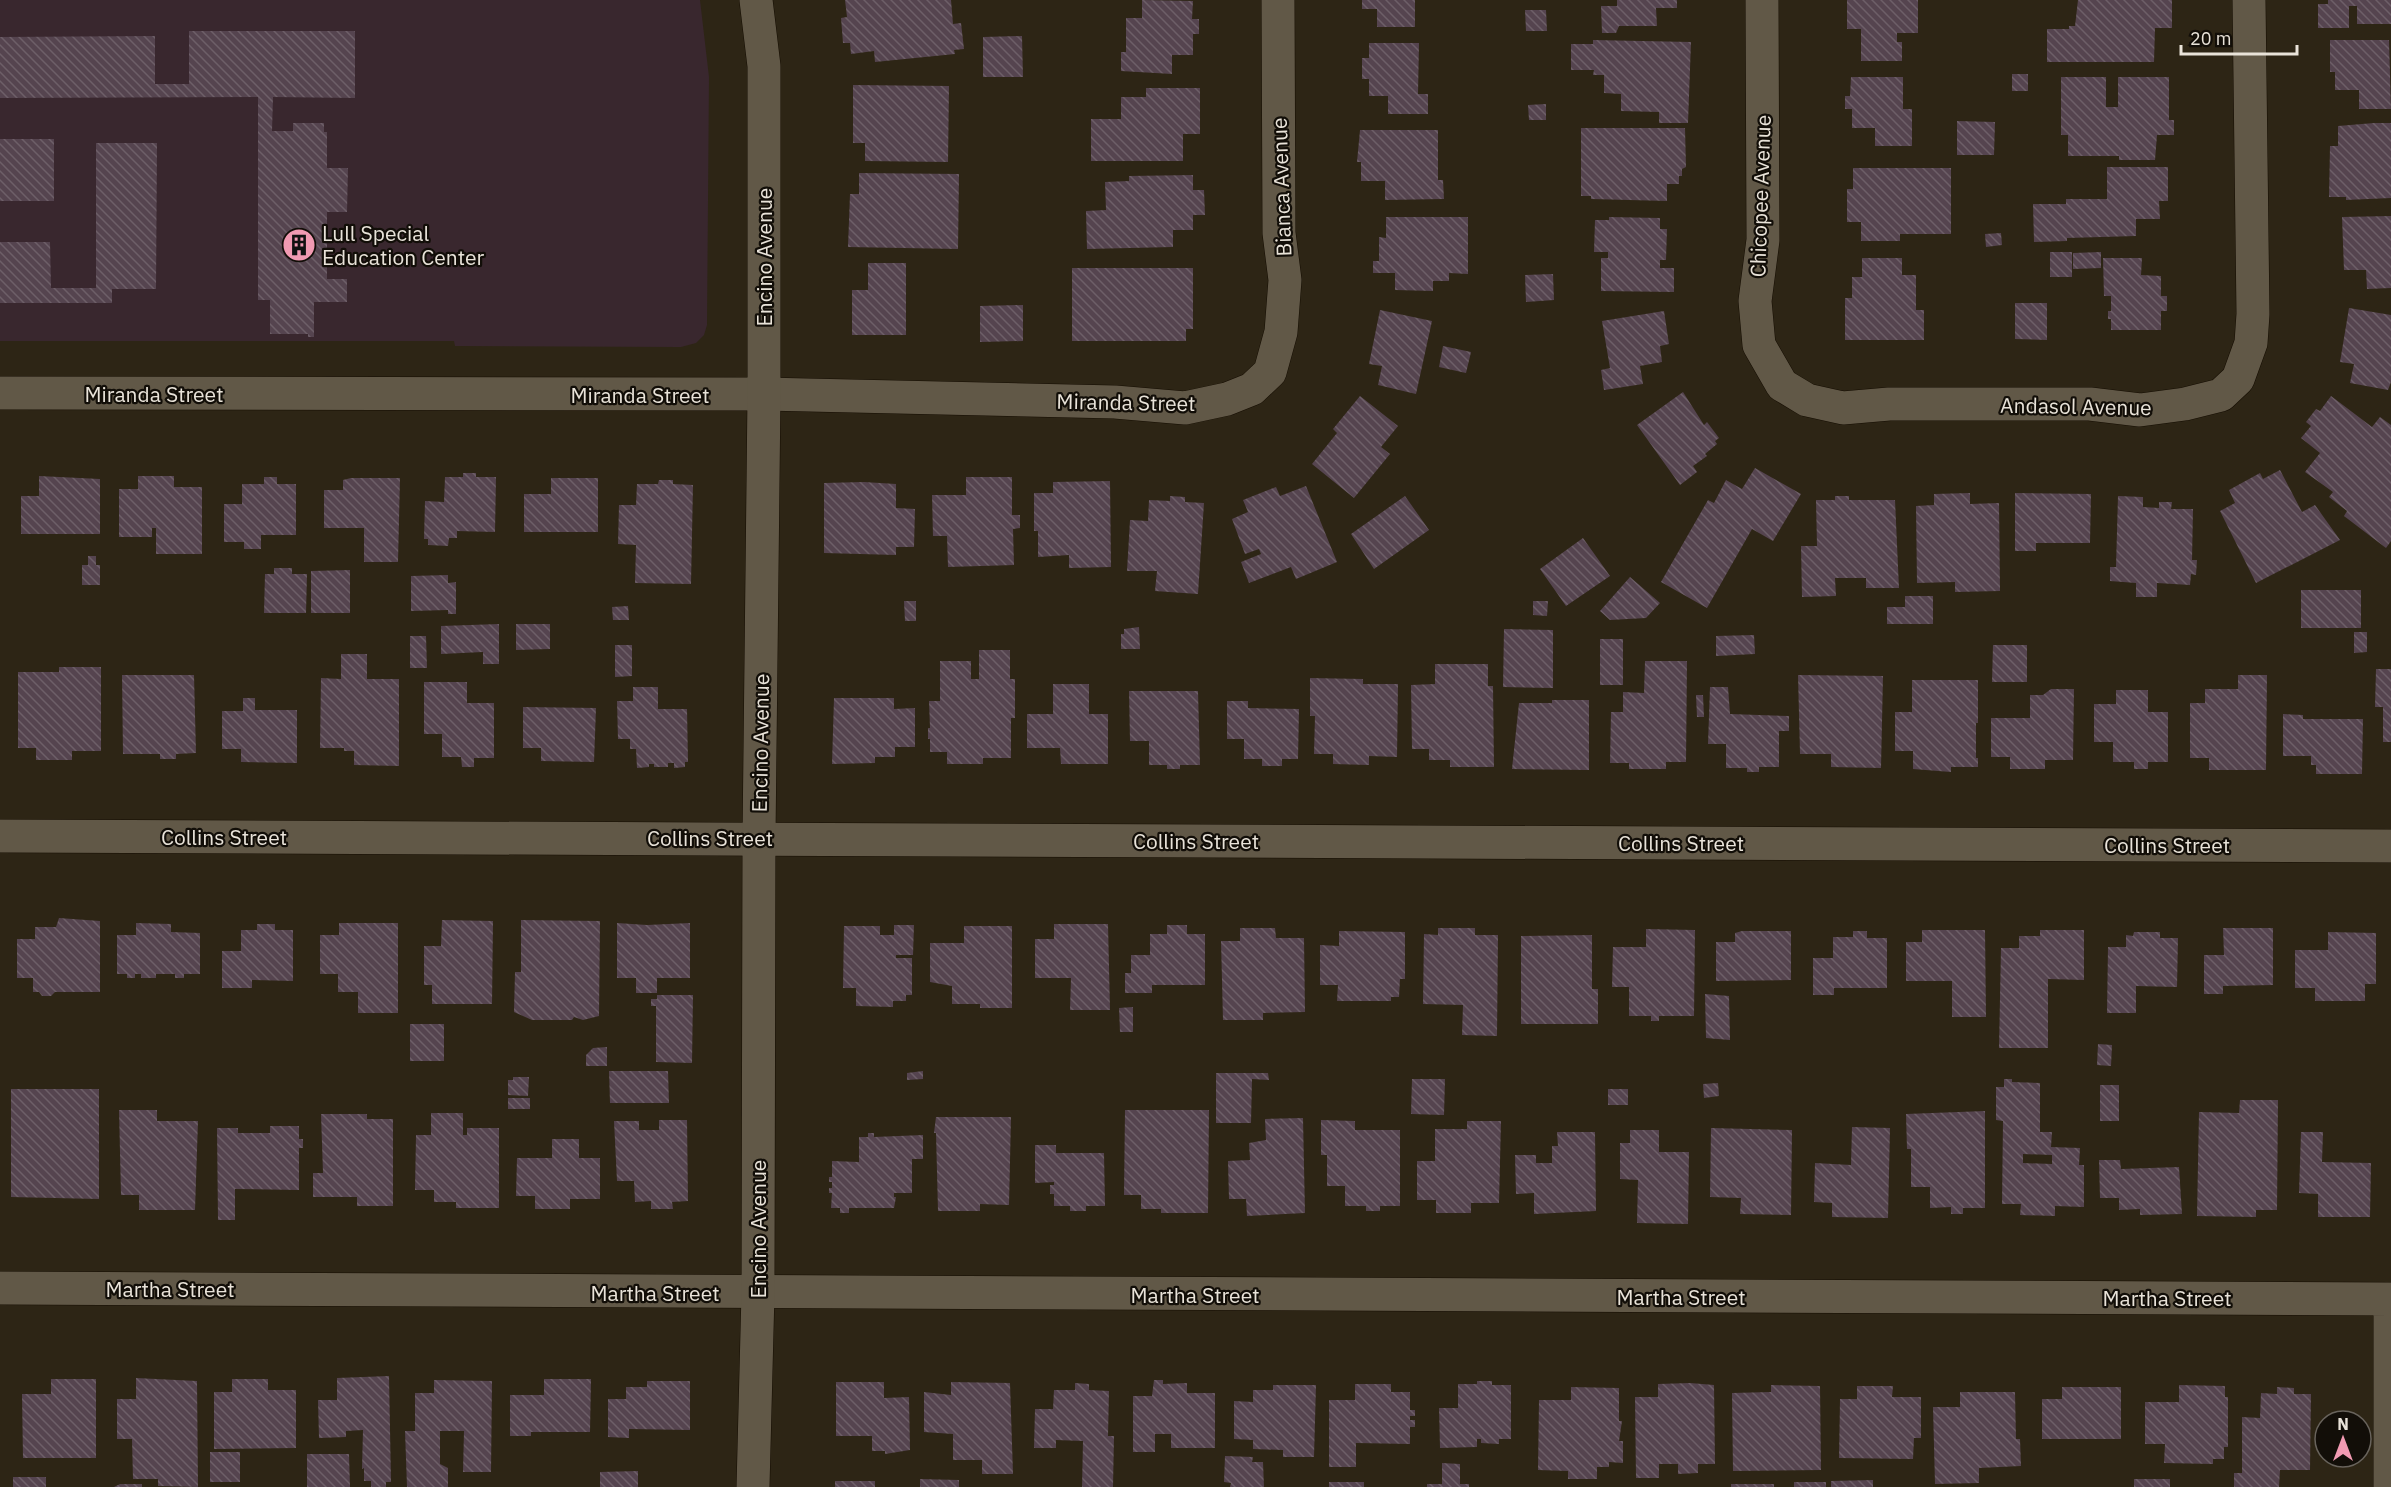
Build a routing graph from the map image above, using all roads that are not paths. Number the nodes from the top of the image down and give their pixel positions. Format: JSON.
{"nodes":[{"id":1,"x":756,"y":0,"type":"edge"},
{"id":2,"x":1278,"y":0,"type":"edge"},
{"id":3,"x":1762,"y":0,"type":"edge"},
{"id":4,"x":2249,"y":0,"type":"edge"},
{"id":5,"x":1270,"y":372,"type":"joint"},
{"id":6,"x":1782,"y":385,"type":"joint"},
{"id":7,"x":0,"y":393,"type":"edge"},
{"id":8,"x":764,"y":394,"type":"junction"},
{"id":9,"x":0,"y":836,"type":"edge"},
{"id":10,"x":759,"y":838,"type":"junction"},
{"id":11,"x":2391,"y":846,"type":"edge"},
{"id":12,"x":0,"y":1288,"type":"edge"},
{"id":13,"x":758,"y":1293,"type":"junction"},
{"id":14,"x":2390,"y":1299,"type":"edge"},
{"id":15,"x":753,"y":1487,"type":"edge"},
{"id":16,"x":2390,"y":1487,"type":"edge"}],
"edges":[{"from":1,"to":8,"type":"street","name":"Encino Avenue"},
{"from":2,"to":5,"type":"street","name":"Bianca Avenue"},
{"from":3,"to":6,"type":"street","name":"Chicopee Avenue"},
{"from":4,"to":6,"type":"street","name":"Andasol Avenue"},
{"from":5,"to":8,"type":"street","name":"Miranda Street"},
{"from":7,"to":8,"type":"street","name":"Miranda Street"},
{"from":8,"to":10,"type":"street","name":"Encino Avenue"},
{"from":9,"to":10,"type":"street","name":"Collins Street"},
{"from":10,"to":11,"type":"street","name":"Collins Street"},
{"from":10,"to":13,"type":"street","name":"Encino Avenue"},
{"from":12,"to":13,"type":"street","name":"Martha Street"},
{"from":13,"to":14,"type":"street","name":"Martha Street"},
{"from":13,"to":15,"type":"street","name":"Encino Avenue"},
{"from":14,"to":16,"type":"street"}]}
